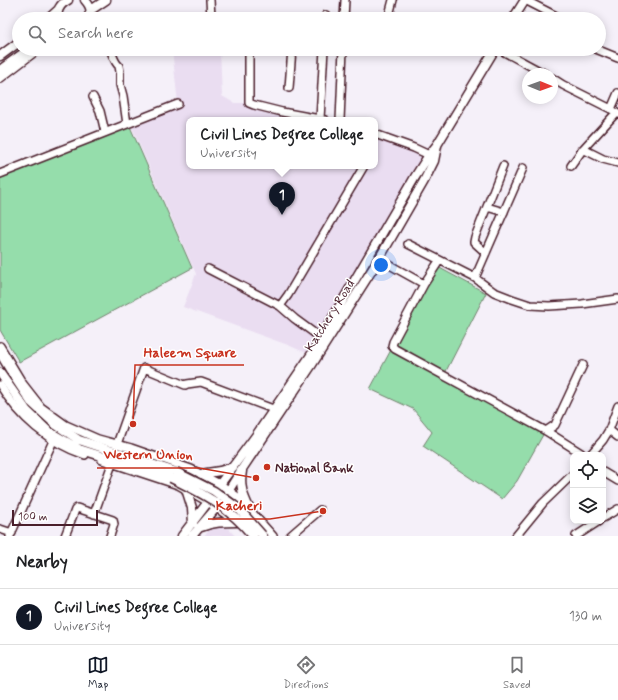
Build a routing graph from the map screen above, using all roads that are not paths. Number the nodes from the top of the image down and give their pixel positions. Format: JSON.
{"nodes":[{"id":1,"x":68,"y":0,"type":"edge"},
{"id":2,"x":85,"y":0,"type":"edge"},
{"id":3,"x":106,"y":0,"type":"edge"},
{"id":4,"x":210,"y":0,"type":"edge"},
{"id":5,"x":345,"y":0,"type":"edge"},
{"id":6,"x":393,"y":0,"type":"edge"},
{"id":7,"x":523,"y":1,"type":"edge"},
{"id":8,"x":58,"y":12,"type":"edge"},
{"id":9,"x":90,"y":12,"type":"edge"},
{"id":10,"x":94,"y":12,"type":"edge"},
{"id":11,"x":211,"y":12,"type":"edge"},
{"id":12,"x":344,"y":12,"type":"edge"},
{"id":13,"x":390,"y":12,"type":"edge"},
{"id":14,"x":517,"y":12,"type":"edge"},
{"id":15,"x":547,"y":12,"type":"edge"},
{"id":16,"x":12,"y":47,"type":"edge"},
{"id":17,"x":606,"y":53,"type":"edge"},
{"id":18,"x":12,"y":55,"type":"edge"},
{"id":19,"x":0,"y":56,"type":"edge"},
{"id":20,"x":19,"y":56,"type":"edge"},
{"id":21,"x":29,"y":56,"type":"edge"},
{"id":22,"x":113,"y":56,"type":"edge"},
{"id":23,"x":249,"y":56,"type":"edge"},
{"id":24,"x":291,"y":56,"type":"edge"},
{"id":25,"x":324,"y":56,"type":"edge"},
{"id":26,"x":343,"y":56,"type":"edge"},
{"id":27,"x":490,"y":56,"type":"edge"},
{"id":28,"x":512,"y":56,"type":"edge"},
{"id":29,"x":618,"y":58,"type":"edge"},
{"id":30,"x":0,"y":65,"type":"edge"},
{"id":31,"x":534,"y":68,"type":"edge"},
{"id":32,"x":0,"y":70,"type":"edge"},
{"id":33,"x":0,"y":78,"type":"edge"},
{"id":34,"x":558,"y":82,"type":"edge"},
{"id":35,"x":289,"y":88,"type":"dead end"},
{"id":36,"x":618,"y":93,"type":"edge"},
{"id":37,"x":93,"y":97,"type":"dead end"},
{"id":38,"x":178,"y":104,"type":"dead end"},
{"id":39,"x":615,"y":112,"type":"edge"},
{"id":40,"x":308,"y":117,"type":"edge"},
{"id":41,"x":323,"y":117,"type":"edge"},
{"id":42,"x":340,"y":117,"type":"edge"},
{"id":43,"x":127,"y":124,"type":"junction"},
{"id":44,"x":105,"y":132,"type":"junction"},
{"id":45,"x":378,"y":135,"type":"edge"},
{"id":46,"x":437,"y":145,"type":"junction"},
{"id":47,"x":583,"y":149,"type":"junction"},
{"id":48,"x":429,"y":155,"type":"junction"},
{"id":49,"x":618,"y":163,"type":"edge"},
{"id":50,"x":503,"y":166,"type":"dead end"},
{"id":51,"x":571,"y":166,"type":"dead end"},
{"id":52,"x":523,"y":168,"type":"dead end"},
{"id":53,"x":362,"y":169,"type":"edge"},
{"id":54,"x":0,"y":174,"type":"edge"},
{"id":55,"x":415,"y":177,"type":"junction"},
{"id":56,"x":424,"y":182,"type":"junction"},
{"id":57,"x":487,"y":207,"type":"junction"},
{"id":58,"x":504,"y":212,"type":"junction"},
{"id":59,"x":383,"y":232,"type":"junction"},
{"id":60,"x":392,"y":237,"type":"junction"},
{"id":61,"x":408,"y":244,"type":"dead end"},
{"id":62,"x":486,"y":253,"type":"junction"},
{"id":63,"x":379,"y":259,"type":"junction"},
{"id":64,"x":439,"y":261,"type":"junction"},
{"id":65,"x":208,"y":269,"type":"dead end"},
{"id":66,"x":475,"y":278,"type":"junction"},
{"id":67,"x":358,"y":283,"type":"junction"},
{"id":68,"x":424,"y":284,"type":"junction"},
{"id":69,"x":618,"y":299,"type":"edge"},
{"id":70,"x":280,"y":306,"type":"junction"},
{"id":71,"x":324,"y":340,"type":"junction"},
{"id":72,"x":0,"y":346,"type":"edge"},
{"id":73,"x":0,"y":352,"type":"edge"},
{"id":74,"x":308,"y":365,"type":"junction"},
{"id":75,"x":583,"y":365,"type":"dead end"},
{"id":76,"x":0,"y":374,"type":"edge"},
{"id":77,"x":0,"y":385,"type":"edge"},
{"id":78,"x":618,"y":406,"type":"edge"},
{"id":79,"x":273,"y":409,"type":"junction"},
{"id":80,"x":609,"y":430,"type":"junction"},
{"id":81,"x":546,"y":431,"type":"junction"},
{"id":82,"x":618,"y":437,"type":"edge"},
{"id":83,"x":53,"y":441,"type":"junction"},
{"id":84,"x":117,"y":444,"type":"junction"},
{"id":85,"x":581,"y":452,"type":"dead end"},
{"id":86,"x":593,"y":452,"type":"edge"},
{"id":87,"x":112,"y":464,"type":"junction"},
{"id":88,"x":233,"y":467,"type":"junction"},
{"id":89,"x":242,"y":469,"type":"junction"},
{"id":90,"x":201,"y":474,"type":"junction"},
{"id":91,"x":606,"y":474,"type":"edge"},
{"id":92,"x":173,"y":475,"type":"junction"},
{"id":93,"x":570,"y":477,"type":"edge"},
{"id":94,"x":618,"y":482,"type":"edge"},
{"id":95,"x":220,"y":484,"type":"junction"},
{"id":96,"x":186,"y":489,"type":"junction"},
{"id":97,"x":229,"y":490,"type":"junction"},
{"id":98,"x":208,"y":502,"type":"junction"},
{"id":99,"x":216,"y":508,"type":"junction"},
{"id":100,"x":618,"y":509,"type":"edge"},
{"id":101,"x":320,"y":510,"type":"dead end"},
{"id":102,"x":251,"y":512,"type":"junction"},
{"id":103,"x":94,"y":514,"type":"junction"},
{"id":104,"x":606,"y":516,"type":"edge"},
{"id":105,"x":237,"y":522,"type":"junction"},
{"id":106,"x":594,"y":524,"type":"edge"},
{"id":107,"x":196,"y":525,"type":"junction"},
{"id":108,"x":0,"y":529,"type":"edge"},
{"id":109,"x":11,"y":535,"type":"edge"},
{"id":110,"x":578,"y":535,"type":"edge"},
{"id":111,"x":65,"y":536,"type":"edge"},
{"id":112,"x":110,"y":536,"type":"edge"},
{"id":113,"x":182,"y":536,"type":"edge"},
{"id":114,"x":192,"y":536,"type":"edge"},
{"id":115,"x":248,"y":536,"type":"edge"},
{"id":116,"x":253,"y":536,"type":"edge"},
{"id":117,"x":263,"y":536,"type":"edge"},
{"id":118,"x":273,"y":536,"type":"edge"},
{"id":119,"x":290,"y":536,"type":"edge"},
{"id":120,"x":516,"y":536,"type":"edge"}],
"edges":[{"from":1,"to":8,"type":"main road"},
{"from":2,"to":9,"type":"main road"},
{"from":3,"to":10,"type":"main road"},
{"from":4,"to":11,"type":"street"},
{"from":5,"to":12,"type":"street"},
{"from":6,"to":13,"type":"street"},
{"from":7,"to":14,"type":"main road"},
{"from":7,"to":15,"type":"street"},
{"from":16,"to":19,"type":"main road"},
{"from":17,"to":29,"type":"street"},
{"from":18,"to":30,"type":"main road"},
{"from":20,"to":32,"type":"main road"},
{"from":21,"to":33,"type":"main road"},
{"from":22,"to":43,"type":"street"},
{"from":23,"to":40,"type":"street"},
{"from":24,"to":35,"type":"street"},
{"from":25,"to":41,"type":"street"},
{"from":26,"to":42,"type":"street"},
{"from":27,"to":46,"type":"main road","name":"Katchery Road"},
{"from":28,"to":31,"type":"street"},
{"from":34,"to":39,"type":"street"},
{"from":36,"to":39,"type":"street"},
{"from":37,"to":44,"type":"street"},
{"from":38,"to":43,"type":"street"},
{"from":39,"to":47,"type":"street"},
{"from":43,"to":44,"type":"street"},
{"from":44,"to":54,"type":"street"},
{"from":45,"to":48,"type":"street"},
{"from":46,"to":48,"type":"main road","name":"Katchery Road"},
{"from":46,"to":56,"type":"main road","name":"Katchery Road"},
{"from":47,"to":49,"type":"street"},
{"from":47,"to":51,"type":"street"},
{"from":48,"to":55,"type":"main road","name":"Katchery Road"},
{"from":50,"to":57,"type":"street"},
{"from":52,"to":58,"type":"street"},
{"from":53,"to":70,"type":"street"},
{"from":55,"to":56,"type":"main road"},
{"from":55,"to":59,"type":"main road","name":"Katchery Road"},
{"from":56,"to":60,"type":"main road","name":"Katchery Road"},
{"from":57,"to":58,"type":"street"},
{"from":57,"to":62,"type":"street"},
{"from":58,"to":62,"type":"street"},
{"from":59,"to":60,"type":"main road"},
{"from":59,"to":67,"type":"main road","name":"Katchery Road"},
{"from":60,"to":63,"type":"main road","name":"Katchery Road"},
{"from":61,"to":64,"type":"street"},
{"from":62,"to":66,"type":"street"},
{"from":63,"to":67,"type":"main road","name":"Katchery Road"},
{"from":63,"to":68,"type":"street"},
{"from":64,"to":66,"type":"street"},
{"from":64,"to":68,"type":"street"},
{"from":65,"to":70,"type":"street"},
{"from":66,"to":69,"type":"street"},
{"from":67,"to":71,"type":"main road","name":"Katchery Road"},
{"from":68,"to":81,"type":"street"},
{"from":70,"to":71,"type":"street"},
{"from":71,"to":74,"type":"main road","name":"Katchery Road"},
{"from":72,"to":84,"type":"street"},
{"from":73,"to":92,"type":"main road"},
{"from":74,"to":79,"type":"main road","name":"Katchery Road"},
{"from":74,"to":89,"type":"main road","name":"Katchery Road"},
{"from":75,"to":81,"type":"street"},
{"from":76,"to":92,"type":"main road"},
{"from":77,"to":83,"type":"street"},
{"from":78,"to":80,"type":"street"},
{"from":79,"to":84,"type":"street"},
{"from":79,"to":88,"type":"main road","name":"Katchery Road"},
{"from":80,"to":82,"type":"street"},
{"from":80,"to":86,"type":"street"},
{"from":81,"to":85,"type":"street"},
{"from":83,"to":87,"type":"street"},
{"from":83,"to":109,"type":"street"},
{"from":84,"to":90,"type":"street"},
{"from":87,"to":96,"type":"street"},
{"from":87,"to":103,"type":"street"},
{"from":88,"to":90,"type":"main road"},
{"from":88,"to":95,"type":"main road","name":"Katchery Road"},
{"from":89,"to":97,"type":"main road","name":"Katchery Road"},
{"from":89,"to":102,"type":"main road"},
{"from":90,"to":95,"type":"street"},
{"from":91,"to":94,"type":"street"},
{"from":92,"to":116,"type":"main road","bridge":true},
{"from":92,"to":117,"type":"main road","bridge":true},
{"from":93,"to":120,"type":"street"},
{"from":95,"to":97,"type":"street"},
{"from":95,"to":98,"type":"main road","name":"Katchery Road"},
{"from":96,"to":98,"type":"street"},
{"from":96,"to":107,"type":"main road"},
{"from":97,"to":99,"type":"main road","name":"Katchery Road"},
{"from":97,"to":102,"type":"street"},
{"from":98,"to":99,"type":"street"},
{"from":98,"to":107,"type":"main road","name":"Katchery Road"},
{"from":99,"to":105,"type":"street"},
{"from":99,"to":107,"type":"main road","name":"Katchery Road"},
{"from":100,"to":104,"type":"street"},
{"from":101,"to":119,"type":"street"},
{"from":102,"to":118,"type":"street"},
{"from":103,"to":111,"type":"street"},
{"from":103,"to":112,"type":"street"},
{"from":105,"to":107,"type":"main road"},
{"from":105,"to":115,"type":"street"},
{"from":106,"to":110,"type":"street"},
{"from":107,"to":113,"type":"main road"},
{"from":107,"to":114,"type":"main road"},
{"from":108,"to":109,"type":"street"}]}
